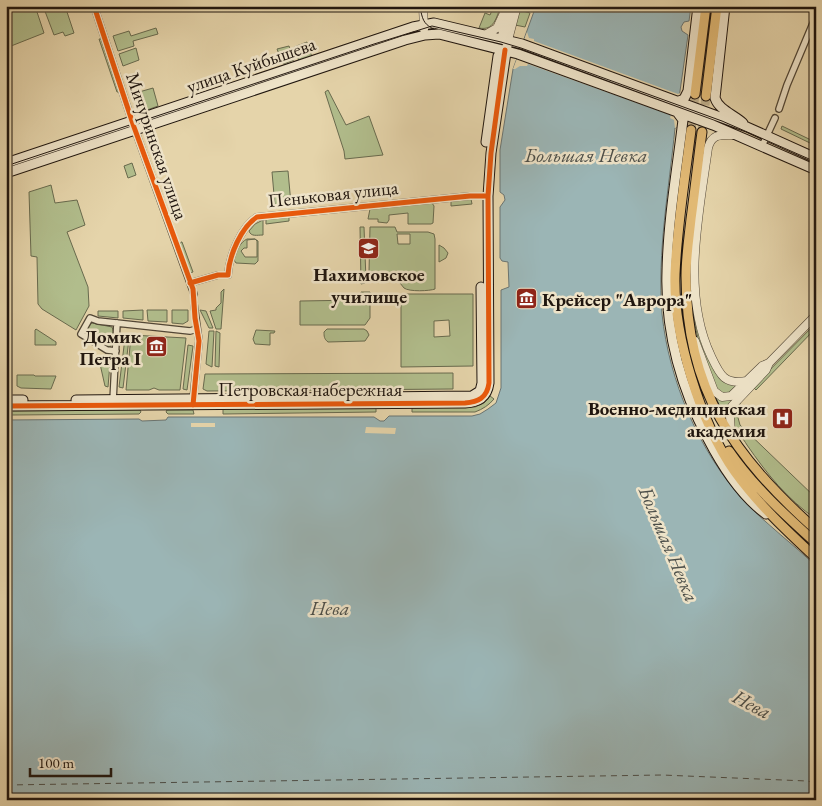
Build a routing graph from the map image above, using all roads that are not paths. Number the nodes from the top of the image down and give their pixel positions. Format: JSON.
{"nodes":[{"id":1,"x":94,"y":6,"type":"edge"},
{"id":2,"x":423,"y":6,"type":"edge"},
{"id":3,"x":517,"y":6,"type":"edge"},
{"id":4,"x":698,"y":6,"type":"edge"},
{"id":5,"x":706,"y":6,"type":"edge"},
{"id":6,"x":717,"y":6,"type":"edge"},
{"id":7,"x":725,"y":6,"type":"edge"},
{"id":8,"x":509,"y":9,"type":"edge"},
{"id":9,"x":816,"y":16,"type":"edge"},
{"id":10,"x":424,"y":24,"type":"junction"},
{"id":11,"x":425,"y":35,"type":"junction"},
{"id":12,"x":485,"y":35,"type":"junction"},
{"id":13,"x":505,"y":40,"type":"junction"},
{"id":14,"x":502,"y":49,"type":"junction"},
{"id":15,"x":695,"y":94,"type":"tunnel mouth"},
{"id":16,"x":706,"y":96,"type":"tunnel mouth"},
{"id":17,"x":679,"y":101,"type":"junction"},
{"id":18,"x":779,"y":109,"type":"dead end"},
{"id":19,"x":677,"y":112,"type":"junction"},
{"id":20,"x":775,"y":118,"type":"dead end"},
{"id":21,"x":134,"y":126,"type":"junction"},
{"id":22,"x":747,"y":127,"type":"junction"},
{"id":23,"x":691,"y":130,"type":"tunnel mouth"},
{"id":24,"x":702,"y":132,"type":"tunnel mouth"},
{"id":25,"x":740,"y":136,"type":"junction"},
{"id":26,"x":767,"y":136,"type":"junction"},
{"id":27,"x":762,"y":146,"type":"junction"},
{"id":28,"x":816,"y":158,"type":"edge"},
{"id":29,"x":6,"y":163,"type":"edge"},
{"id":30,"x":816,"y":170,"type":"edge"},
{"id":31,"x":6,"y":173,"type":"edge"},
{"id":32,"x":485,"y":196,"type":"junction"},
{"id":33,"x":190,"y":282,"type":"junction"},
{"id":34,"x":194,"y":294,"type":"dead end"},
{"id":35,"x":194,"y":304,"type":"dead end"},
{"id":36,"x":816,"y":315,"type":"edge"},
{"id":37,"x":117,"y":323,"type":"junction"},
{"id":38,"x":690,"y":328,"type":"junction"},
{"id":39,"x":197,"y":330,"type":"junction"},
{"id":40,"x":116,"y":351,"type":"junction"},
{"id":41,"x":769,"y":363,"type":"junction"},
{"id":42,"x":747,"y":381,"type":"junction"},
{"id":43,"x":6,"y":400,"type":"edge"},
{"id":44,"x":113,"y":402,"type":"junction"},
{"id":45,"x":193,"y":402,"type":"junction"},
{"id":46,"x":6,"y":406,"type":"edge"},
{"id":47,"x":711,"y":427,"type":"junction"},
{"id":48,"x":732,"y":437,"type":"junction"},
{"id":49,"x":777,"y":522,"type":"junction"},
{"id":50,"x":816,"y":530,"type":"edge"},
{"id":51,"x":816,"y":544,"type":"edge"},
{"id":52,"x":816,"y":558,"type":"edge"}],
"edges":[{"from":1,"to":21,"type":"street","name":"Мичуринская улица"},
{"from":2,"to":10,"type":"street"},
{"from":3,"to":13,"type":"street"},
{"from":4,"to":17,"type":"main road"},
{"from":5,"to":15,"type":"main road"},
{"from":6,"to":16,"type":"main road"},
{"from":7,"to":22,"type":"main road"},
{"from":8,"to":12,"type":"street"},
{"from":8,"to":13,"type":"street"},
{"from":9,"to":18,"type":"street"},
{"from":10,"to":11,"type":"street"},
{"from":10,"to":12,"type":"main road","name":"улица Куйбышева"},
{"from":10,"to":21,"type":"main road","name":"улица Куйбышева"},
{"from":11,"to":14,"type":"main road","name":"улица Куйбышева"},
{"from":11,"to":21,"type":"main road","name":"улица Куйбышева"},
{"from":12,"to":13,"type":"main road","name":"улица Куйбышева"},
{"from":13,"to":14,"type":"main road"},
{"from":13,"to":17,"type":"main road","name":"улица Куйбышева"},
{"from":14,"to":19,"type":"main road","name":"улица Куйбышева"},
{"from":14,"to":32,"type":"main road"},
{"from":17,"to":22,"type":"main road","name":"улица Куйбышева"},
{"from":19,"to":25,"type":"main road","name":"улица Куйбышева"},
{"from":19,"to":49,"type":"main road"},
{"from":20,"to":26,"type":"street"},
{"from":21,"to":29,"type":"main road","name":"улица Куйбышева"},
{"from":21,"to":31,"type":"main road","name":"улица Куйбышева"},
{"from":21,"to":33,"type":"street","name":"Мичуринская улица"},
{"from":22,"to":26,"type":"main road"},
{"from":23,"to":47,"type":"main road"},
{"from":24,"to":38,"type":"main road"},
{"from":25,"to":27,"type":"main road","name":"улица Куйбышева"},
{"from":25,"to":42,"type":"street"},
{"from":26,"to":27,"type":"street"},
{"from":26,"to":28,"type":"main road"},
{"from":27,"to":30,"type":"main road","name":"улица Куйбышева"},
{"from":32,"to":33,"type":"street","name":"Пеньковая улица"},
{"from":32,"to":45,"type":"main road","name":"Петровская набережная"},
{"from":33,"to":34,"type":"street","name":"Мичуринская улица"},
{"from":35,"to":39,"type":"street"},
{"from":36,"to":41,"type":"street"},
{"from":37,"to":39,"type":"street"},
{"from":37,"to":40,"type":"street"},
{"from":37,"to":40,"type":"street"},
{"from":38,"to":42,"type":"street"},
{"from":38,"to":48,"type":"main road"},
{"from":39,"to":45,"type":"street"},
{"from":40,"to":44,"type":"street"},
{"from":41,"to":42,"type":"street"},
{"from":41,"to":48,"type":"street"},
{"from":43,"to":44,"type":"main road","name":"Петровская набережная"},
{"from":44,"to":45,"type":"main road","name":"Петровская набережная"},
{"from":44,"to":46,"type":"main road","name":"Петровская набережная"},
{"from":47,"to":49,"type":"main road"},
{"from":47,"to":51,"type":"main road"},
{"from":48,"to":50,"type":"main road"},
{"from":49,"to":52,"type":"main road"}]}
